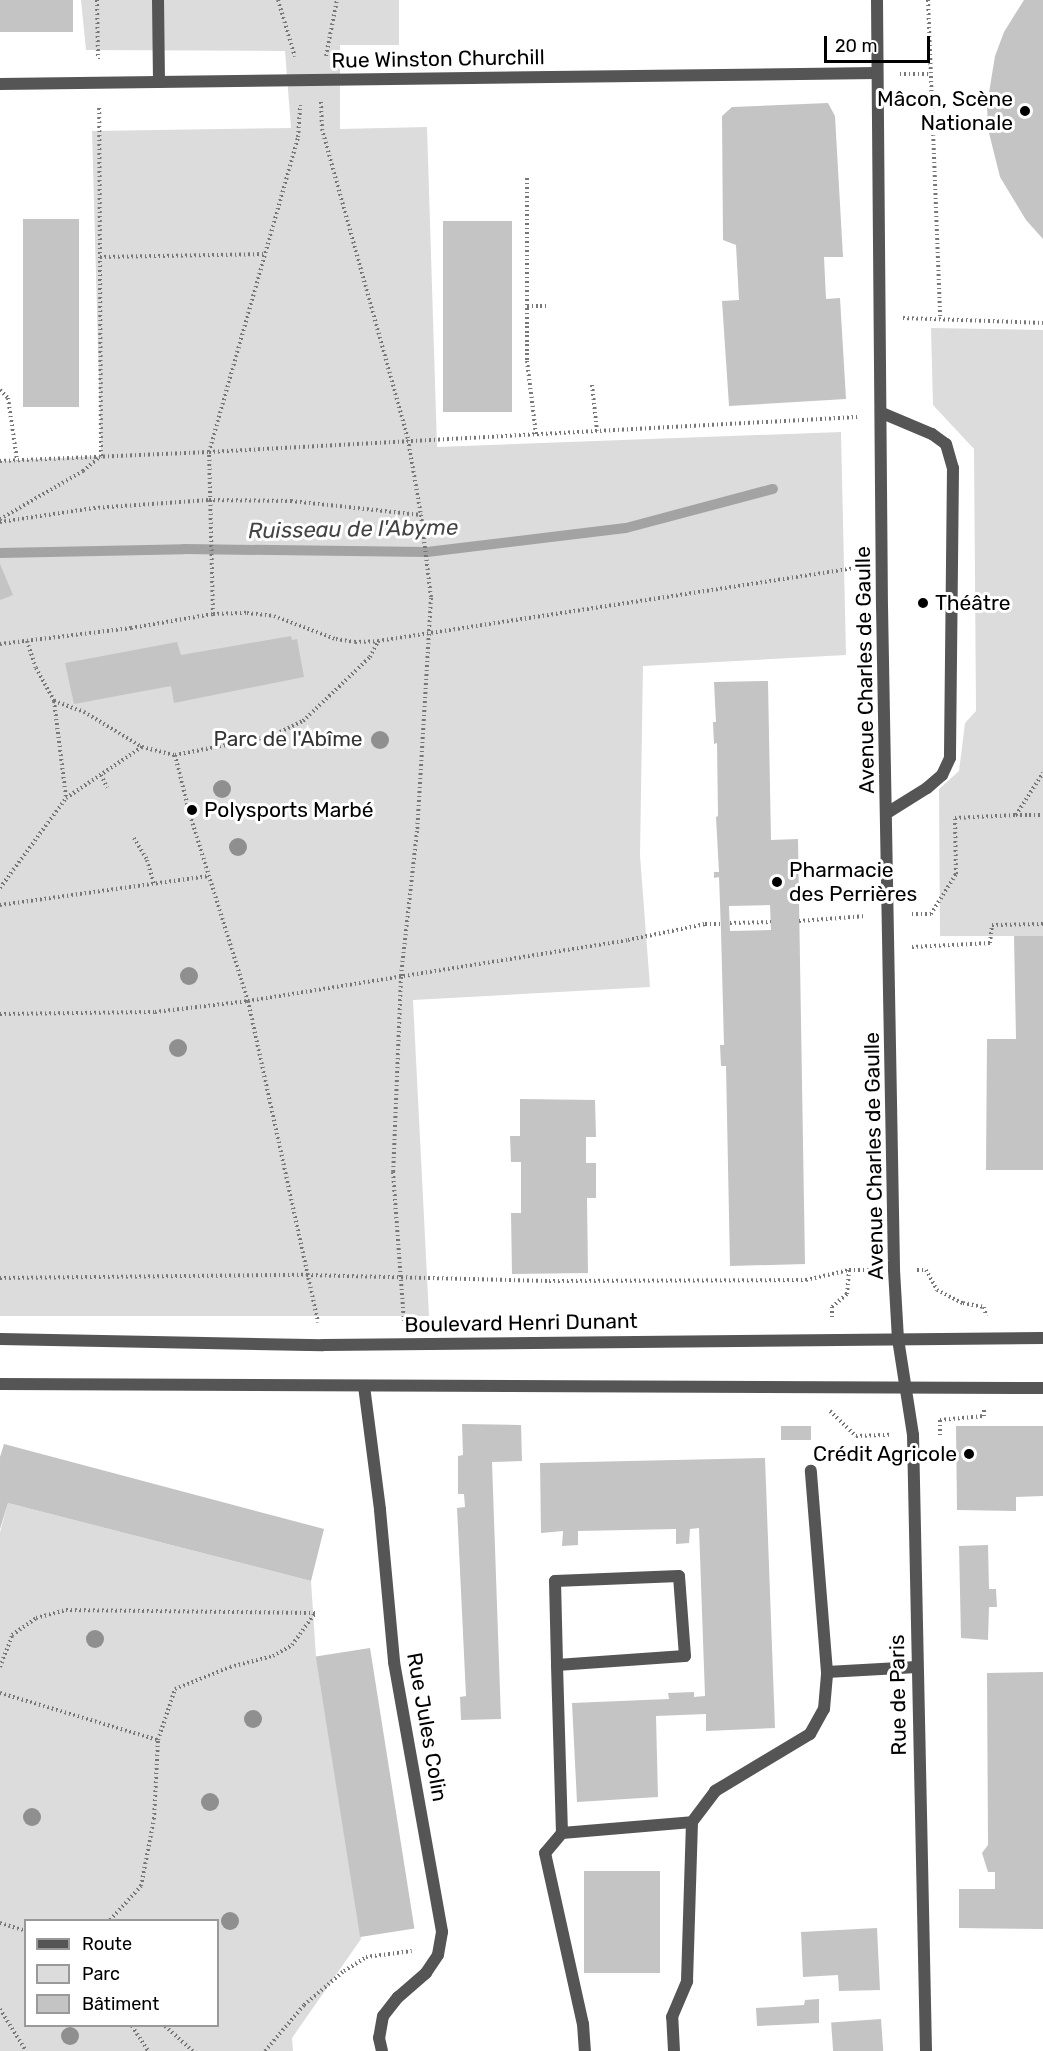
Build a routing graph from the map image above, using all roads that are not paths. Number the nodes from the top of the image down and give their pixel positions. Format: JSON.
{"nodes":[{"id":1,"x":158,"y":0,"type":"edge"},
{"id":2,"x":877,"y":0,"type":"edge"},
{"id":3,"x":877,"y":73,"type":"junction"},
{"id":4,"x":159,"y":82,"type":"junction"},
{"id":5,"x":0,"y":84,"type":"edge"},
{"id":6,"x":882,"y":413,"type":"junction"},
{"id":7,"x":887,"y":813,"type":"junction"},
{"id":8,"x":1043,"y":1338,"type":"edge"},
{"id":9,"x":0,"y":1339,"type":"edge"},
{"id":10,"x":898,"y":1339,"type":"junction"},
{"id":11,"x":0,"y":1384,"type":"edge"},
{"id":12,"x":364,"y":1386,"type":"junction"},
{"id":13,"x":904,"y":1388,"type":"junction"},
{"id":14,"x":1043,"y":1388,"type":"edge"},
{"id":15,"x":811,"y":1471,"type":"dead end"},
{"id":16,"x":557,"y":1665,"type":"junction"},
{"id":17,"x":917,"y":1667,"type":"junction"},
{"id":18,"x":827,"y":1672,"type":"junction"},
{"id":19,"x":692,"y":1822,"type":"junction"},
{"id":20,"x":562,"y":1833,"type":"junction"},
{"id":21,"x":382,"y":2051,"type":"edge"},
{"id":22,"x":585,"y":2051,"type":"edge"},
{"id":23,"x":674,"y":2051,"type":"edge"},
{"id":24,"x":926,"y":2051,"type":"edge"}],
"edges":[{"from":1,"to":4,"type":"street"},
{"from":2,"to":3,"type":"street","name":"Avenue Charles de Gaulle"},
{"from":3,"to":4,"type":"street","name":"Rue Winston Churchill"},
{"from":3,"to":6,"type":"street","name":"Avenue Charles de Gaulle"},
{"from":4,"to":5,"type":"street","name":"Rue Winston Churchill"},
{"from":6,"to":7,"type":"street","name":"Avenue Charles de Gaulle"},
{"from":6,"to":7,"type":"street"},
{"from":7,"to":10,"type":"street","name":"Avenue Charles de Gaulle"},
{"from":8,"to":10,"type":"street","name":"Boulevard Henri Dunant"},
{"from":9,"to":10,"type":"street","name":"Boulevard Henri Dunant"},
{"from":10,"to":13,"type":"street","name":"Rue de Paris"},
{"from":11,"to":12,"type":"street"},
{"from":12,"to":13,"type":"street"},
{"from":12,"to":21,"type":"street","name":"Rue Jules Colin"},
{"from":13,"to":14,"type":"street"},
{"from":13,"to":17,"type":"street","name":"Rue de Paris"},
{"from":15,"to":18,"type":"street"},
{"from":16,"to":16,"type":"street"},
{"from":16,"to":20,"type":"street"},
{"from":17,"to":18,"type":"street"},
{"from":17,"to":24,"type":"street","name":"Rue de Paris"},
{"from":18,"to":19,"type":"street"},
{"from":19,"to":20,"type":"street"},
{"from":19,"to":23,"type":"street"},
{"from":20,"to":22,"type":"street"}]}
